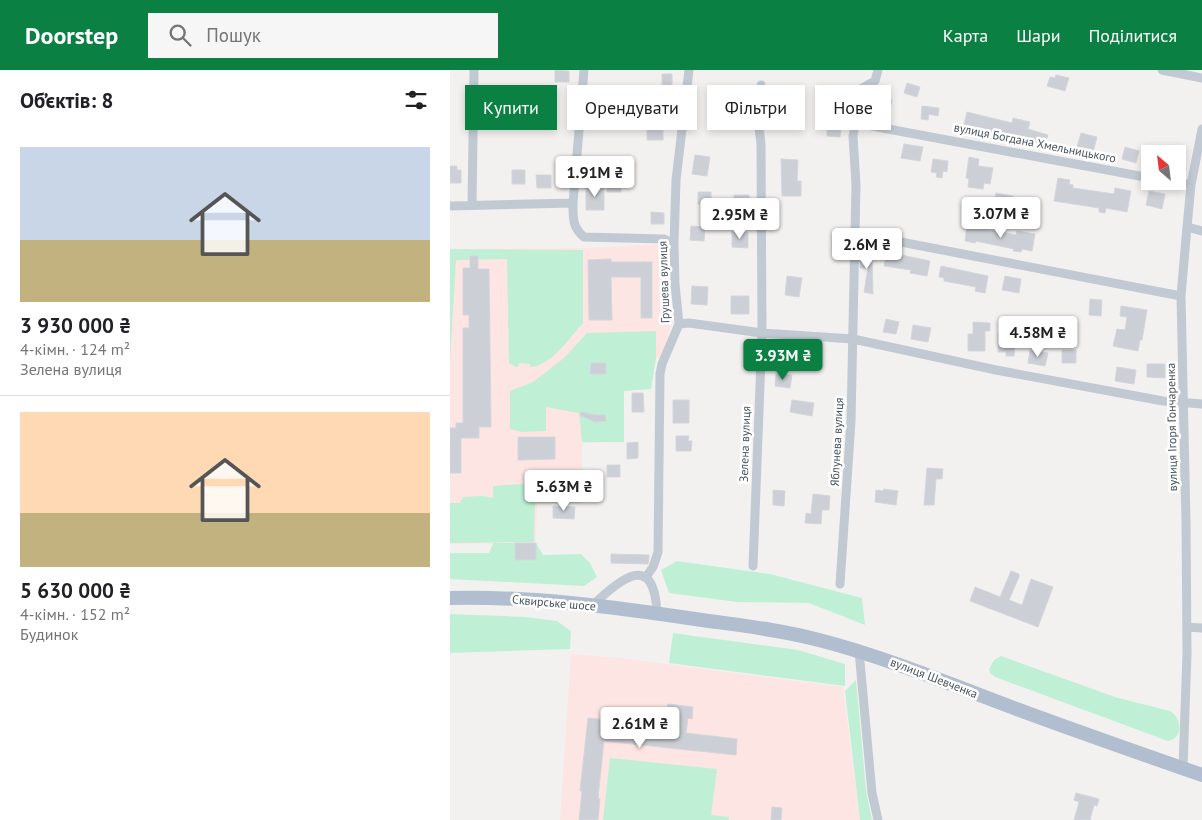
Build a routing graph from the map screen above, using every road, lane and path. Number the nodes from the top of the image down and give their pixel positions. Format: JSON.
{"nodes":[{"id":1,"x":474,"y":70,"type":"edge"},
{"id":2,"x":584,"y":70,"type":"edge"},
{"id":3,"x":689,"y":70,"type":"edge"},
{"id":4,"x":878,"y":70,"type":"edge"},
{"id":5,"x":1162,"y":70,"type":"edge"},
{"id":6,"x":1202,"y":78,"type":"edge"},
{"id":7,"x":868,"y":85,"type":"edge"},
{"id":8,"x":1202,"y":129,"type":"edge"},
{"id":9,"x":759,"y":130,"type":"edge"},
{"id":10,"x":854,"y":130,"type":"edge"},
{"id":11,"x":891,"y":130,"type":"edge"},
{"id":12,"x":1141,"y":176,"type":"edge"},
{"id":13,"x":1186,"y":184,"type":"edge"},
{"id":14,"x":1191,"y":185,"type":"junction"},
{"id":15,"x":572,"y":203,"type":"junction"},
{"id":16,"x":472,"y":205,"type":"junction"},
{"id":17,"x":450,"y":206,"type":"edge"},
{"id":18,"x":1188,"y":227,"type":"junction"},
{"id":19,"x":1202,"y":231,"type":"edge"},
{"id":20,"x":854,"y":233,"type":"junction"},
{"id":21,"x":674,"y":244,"type":"junction"},
{"id":22,"x":1181,"y":296,"type":"junction"},
{"id":23,"x":679,"y":324,"type":"junction"},
{"id":24,"x":762,"y":332,"type":"junction"},
{"id":25,"x":853,"y":340,"type":"junction"},
{"id":26,"x":1184,"y":404,"type":"junction"},
{"id":27,"x":1202,"y":404,"type":"edge"},
{"id":28,"x":753,"y":566,"type":"dead end"},
{"id":29,"x":646,"y":577,"type":"junction"},
{"id":30,"x":840,"y":584,"type":"dead end"},
{"id":31,"x":450,"y":598,"type":"edge"},
{"id":32,"x":593,"y":606,"type":"junction"},
{"id":33,"x":657,"y":613,"type":"junction"},
{"id":34,"x":1187,"y":627,"type":"junction"},
{"id":35,"x":1202,"y":628,"type":"edge"},
{"id":36,"x":859,"y":652,"type":"junction"},
{"id":37,"x":1183,"y":768,"type":"junction"},
{"id":38,"x":1202,"y":775,"type":"edge"},
{"id":39,"x":878,"y":820,"type":"edge"}],
"edges":[{"from":1,"to":16,"type":"street"},
{"from":2,"to":15,"type":"street"},
{"from":3,"to":21,"type":"street","name":"Грушева вулиця"},
{"from":4,"to":7,"type":"street","name":"Яблунева вулиця"},
{"from":5,"to":6,"type":"street"},
{"from":8,"to":14,"type":"street","name":"вулиця Ігоря Гончаренка"},
{"from":9,"to":24,"type":"street","name":"Зелена вулиця"},
{"from":10,"to":20,"type":"street","name":"Яблунева вулиця"},
{"from":11,"to":12,"type":"street","name":"вулиця Богдана Хмельницького"},
{"from":13,"to":14,"type":"street"},
{"from":14,"to":18,"type":"street","name":"вулиця Ігоря Гончаренка"},
{"from":15,"to":16,"type":"street"},
{"from":15,"to":21,"type":"street"},
{"from":16,"to":17,"type":"street"},
{"from":18,"to":19,"type":"street"},
{"from":18,"to":22,"type":"street","name":"вулиця Ігоря Гончаренка"},
{"from":20,"to":22,"type":"street"},
{"from":20,"to":25,"type":"street","name":"Яблунева вулиця"},
{"from":21,"to":23,"type":"street","name":"Грушева вулиця"},
{"from":22,"to":26,"type":"street","name":"вулиця Ігоря Гончаренка"},
{"from":23,"to":24,"type":"street"},
{"from":23,"to":29,"type":"street","name":"Грушева вулиця"},
{"from":24,"to":25,"type":"street"},
{"from":24,"to":28,"type":"street","name":"Зелена вулиця"},
{"from":25,"to":26,"type":"street"},
{"from":25,"to":30,"type":"street","name":"Яблунева вулиця"},
{"from":26,"to":27,"type":"street"},
{"from":26,"to":34,"type":"street","name":"вулиця Ігоря Гончаренка"},
{"from":29,"to":32,"type":"street"},
{"from":29,"to":33,"type":"street"},
{"from":31,"to":32,"type":"main road","name":"Сквирське шосе"},
{"from":32,"to":33,"type":"main road","name":"Сквирське шосе"},
{"from":33,"to":36,"type":"main road","name":"вулиця Шевченка"},
{"from":34,"to":35,"type":"street"},
{"from":34,"to":37,"type":"street","name":"вулиця Ігоря Гончаренка"},
{"from":36,"to":37,"type":"main road","name":"вулиця Шевченка"},
{"from":36,"to":39,"type":"street"},
{"from":37,"to":38,"type":"main road","name":"вулиця Шевченка"}]}
